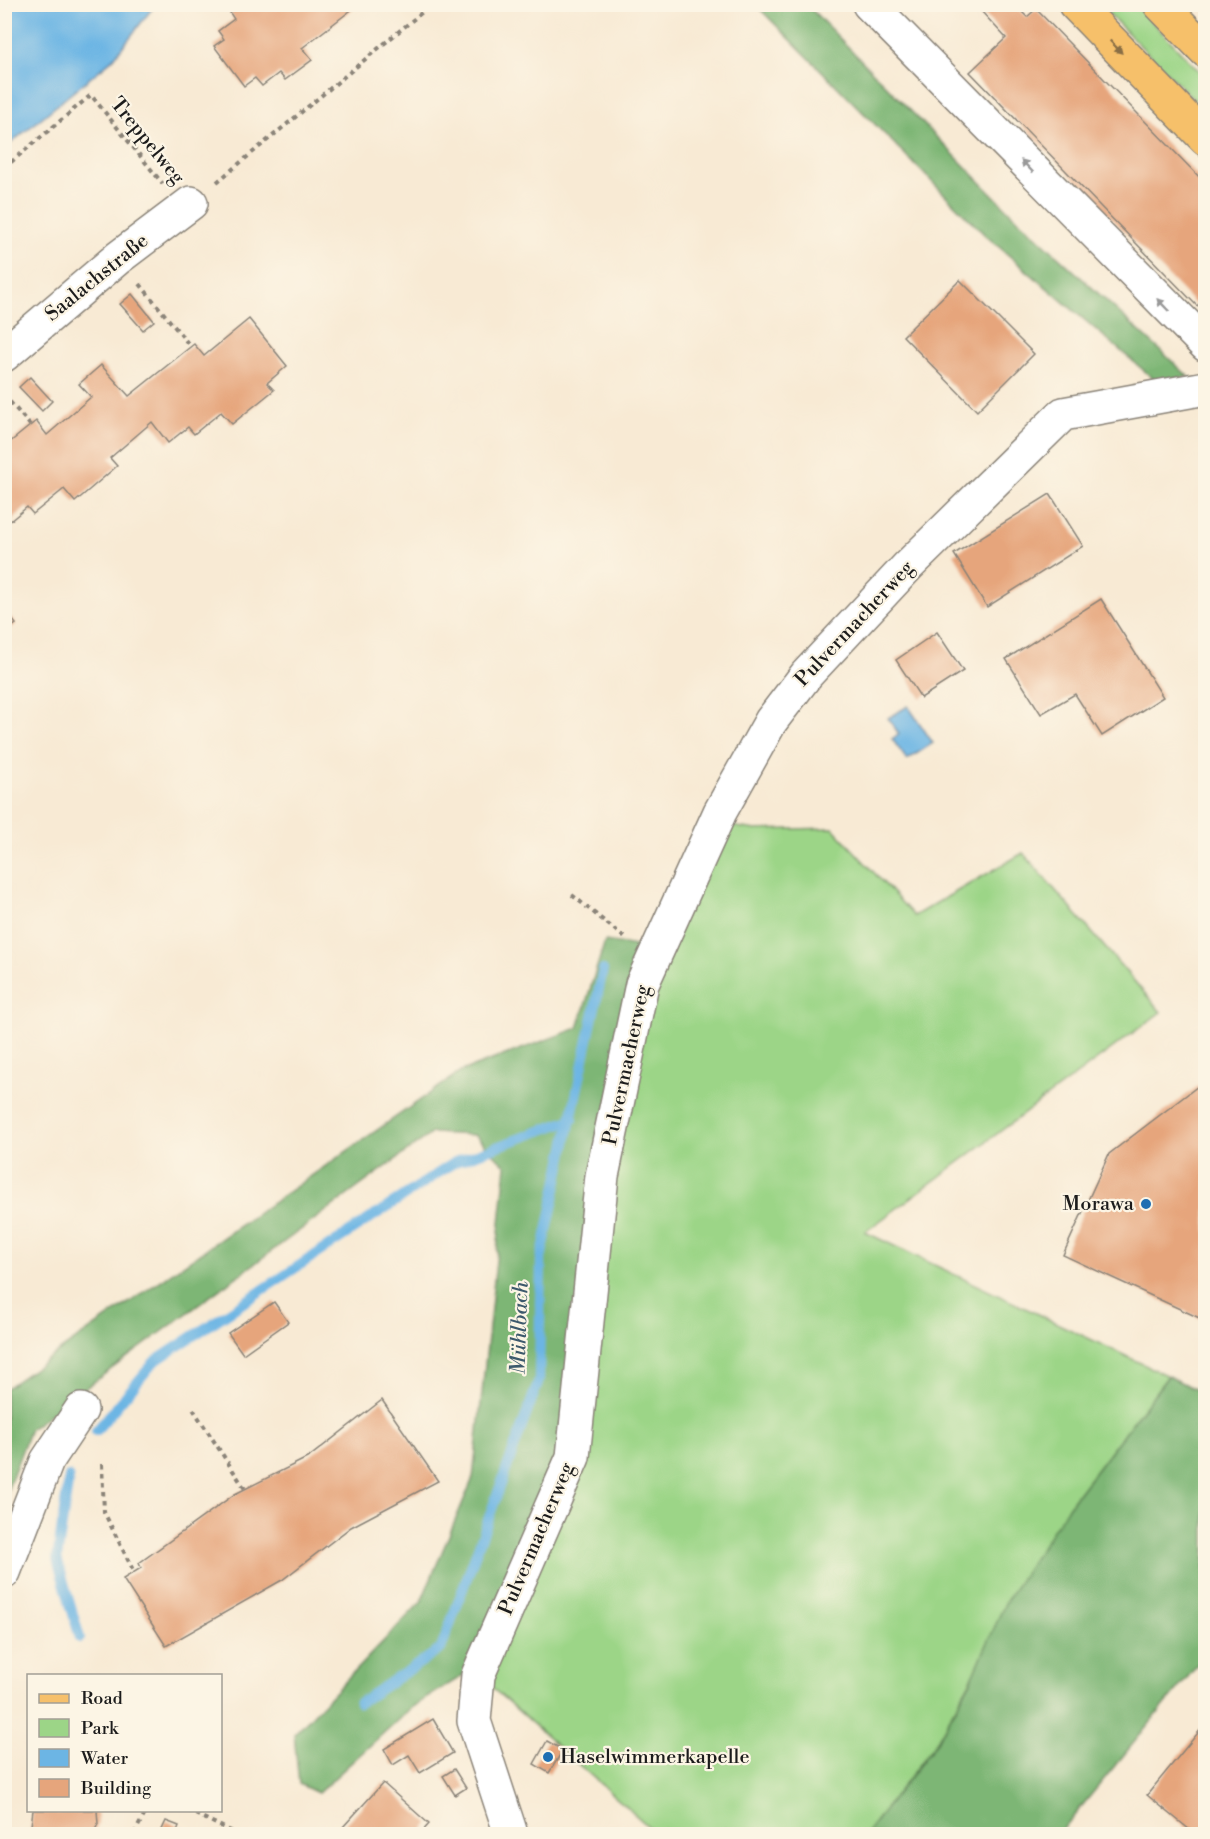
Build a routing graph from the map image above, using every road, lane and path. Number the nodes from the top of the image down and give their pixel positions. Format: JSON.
{"nodes":[{"id":1,"x":432,"y":4,"type":"edge"},
{"id":2,"x":869,"y":4,"type":"edge"},
{"id":3,"x":1075,"y":4,"type":"edge"},
{"id":4,"x":1160,"y":4,"type":"edge"},
{"id":5,"x":1206,"y":51,"type":"edge"},
{"id":6,"x":1206,"y":139,"type":"edge"},
{"id":7,"x":4,"y":168,"type":"edge"},
{"id":8,"x":188,"y":206,"type":"junction"},
{"id":9,"x":118,"y":258,"type":"junction"},
{"id":10,"x":1206,"y":345,"type":"edge"},
{"id":11,"x":190,"y":346,"type":"dead end"},
{"id":12,"x":4,"y":355,"type":"edge"},
{"id":13,"x":1206,"y":388,"type":"edge"},
{"id":14,"x":4,"y":395,"type":"edge"},
{"id":15,"x":30,"y":426,"type":"dead end"},
{"id":16,"x":572,"y":895,"type":"dead end"},
{"id":17,"x":622,"y":935,"type":"dead end"},
{"id":18,"x":193,"y":1409,"type":"dead end"},
{"id":19,"x":81,"y":1410,"type":"dead end"},
{"id":20,"x":102,"y":1464,"type":"dead end"},
{"id":21,"x":245,"y":1489,"type":"dead end"},
{"id":22,"x":4,"y":1572,"type":"edge"},
{"id":23,"x":134,"y":1572,"type":"dead end"},
{"id":24,"x":146,"y":1812,"type":"edge"},
{"id":25,"x":191,"y":1812,"type":"edge"},
{"id":26,"x":134,"y":1834,"type":"edge"},
{"id":27,"x":237,"y":1834,"type":"edge"},
{"id":28,"x":508,"y":1834,"type":"edge"}],
"edges":[{"from":1,"to":8,"type":"path"},
{"from":10,"to":2,"type":"street","one_way":true},
{"from":3,"to":6,"type":"main road","one_way":true},
{"from":4,"to":5,"type":"main road"},
{"from":7,"to":8,"type":"path","name":"Treppelweg"},
{"from":8,"to":9,"type":"street","name":"Saalachstraße"},
{"from":9,"to":11,"type":"path"},
{"from":9,"to":12,"type":"street","name":"Saalachstraße"},
{"from":13,"to":28,"type":"street","name":"Pulvermacherweg"},
{"from":14,"to":15,"type":"path"},
{"from":16,"to":17,"type":"path"},
{"from":18,"to":21,"type":"path"},
{"from":19,"to":22,"type":"street"},
{"from":20,"to":23,"type":"path"},
{"from":24,"to":26,"type":"path"},
{"from":25,"to":27,"type":"path"}]}
